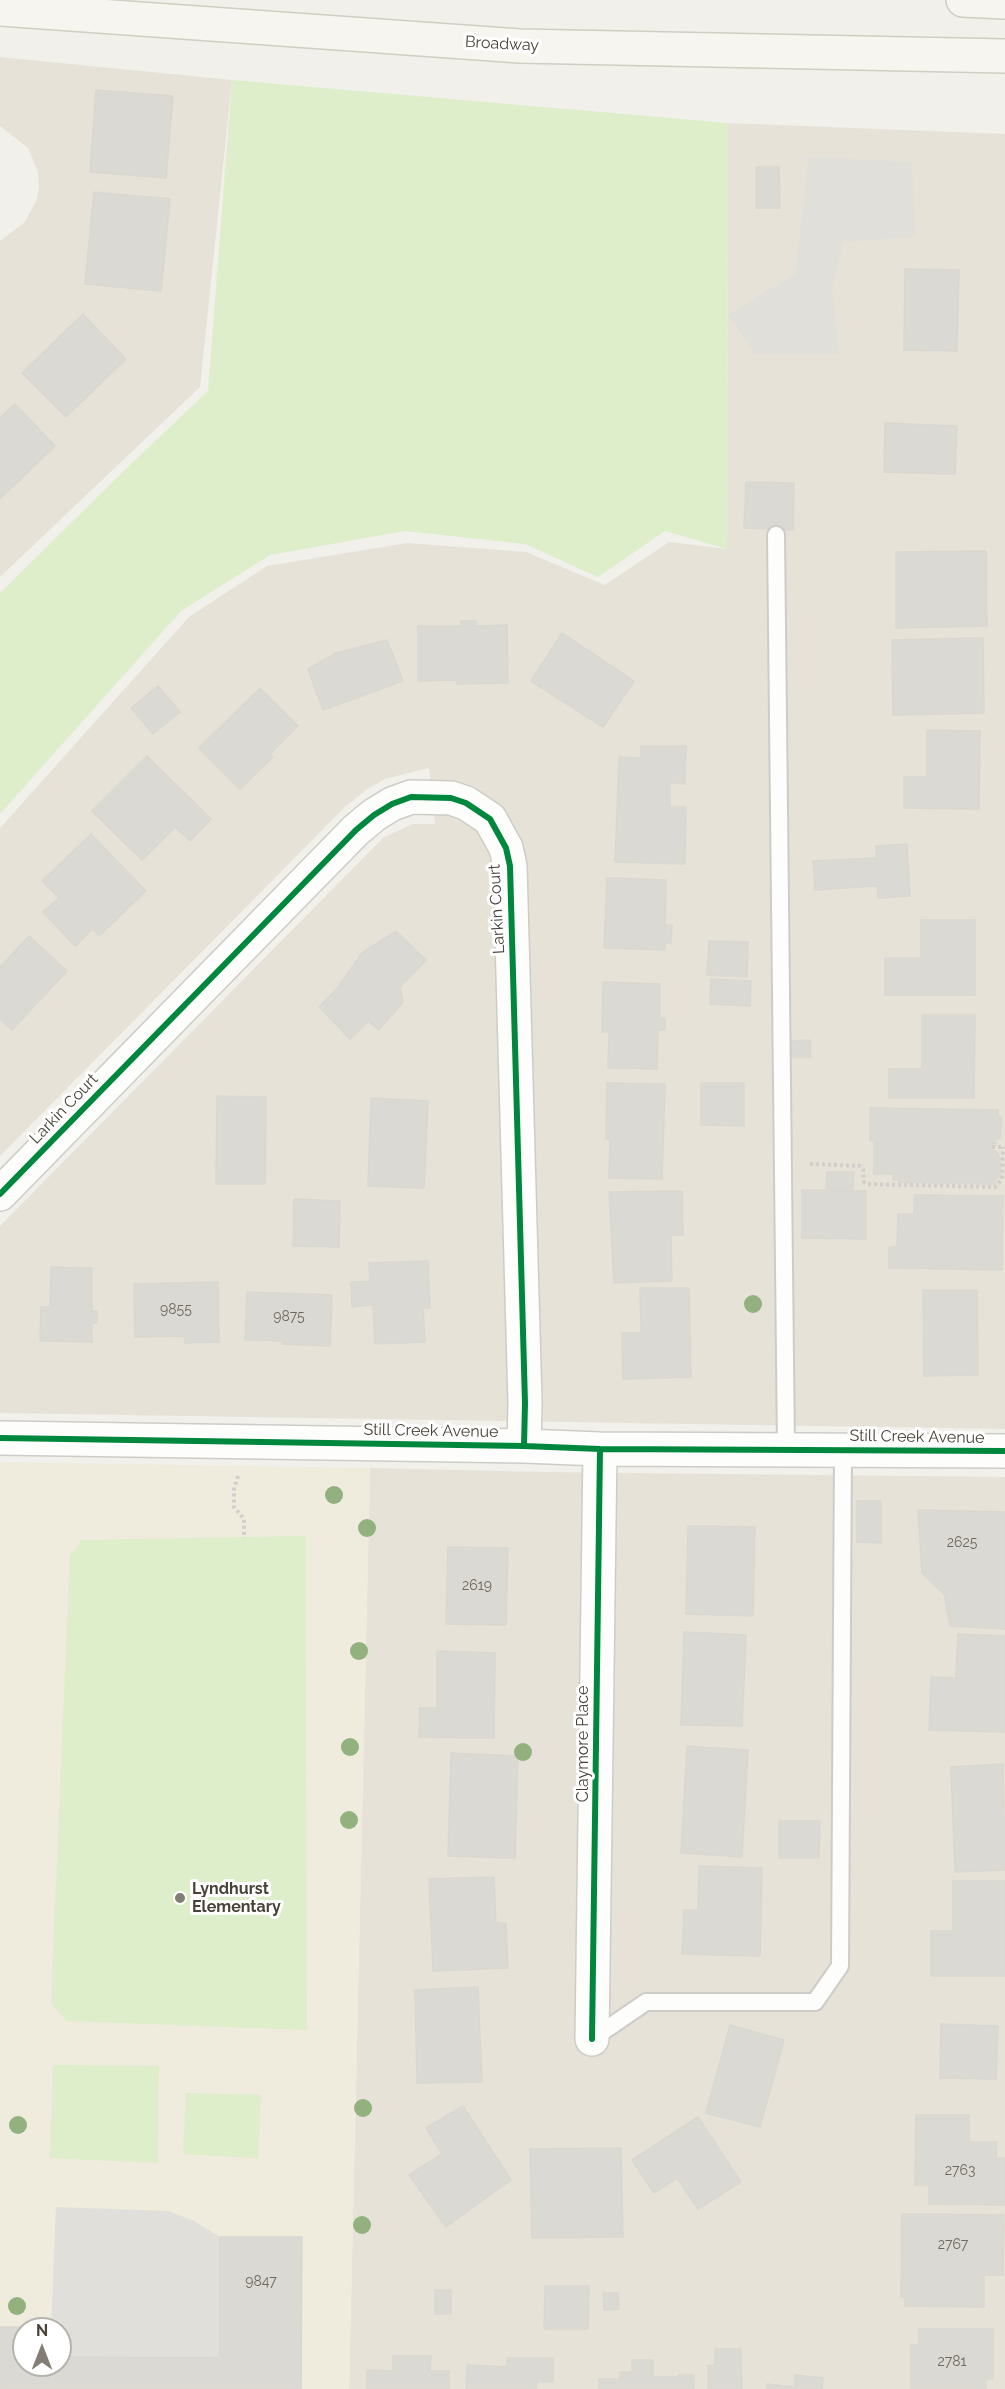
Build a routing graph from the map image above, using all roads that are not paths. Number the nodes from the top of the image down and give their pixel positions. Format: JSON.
{"nodes":[{"id":1,"x":963,"y":0,"type":"edge"},
{"id":2,"x":1005,"y":2,"type":"edge"},
{"id":3,"x":0,"y":9,"type":"edge"},
{"id":4,"x":1005,"y":56,"type":"edge"},
{"id":5,"x":776,"y":535,"type":"dead end"},
{"id":6,"x":0,"y":1194,"type":"edge"},
{"id":7,"x":0,"y":1438,"type":"edge"},
{"id":8,"x":524,"y":1446,"type":"junction"},
{"id":9,"x":600,"y":1449,"type":"junction"},
{"id":10,"x":786,"y":1449,"type":"junction"},
{"id":11,"x":843,"y":1449,"type":"junction"},
{"id":12,"x":1005,"y":1451,"type":"edge"},
{"id":13,"x":592,"y":2039,"type":"joint"}],
"edges":[{"from":1,"to":2,"type":"main road"},
{"from":3,"to":4,"type":"main road","name":"Broadway"},
{"from":5,"to":10,"type":"lane"},
{"from":6,"to":8,"type":"street","name":"Larkin Court"},
{"from":7,"to":8,"type":"street","name":"Still Creek Avenue"},
{"from":8,"to":9,"type":"street","name":"Still Creek Avenue"},
{"from":9,"to":10,"type":"street","name":"Still Creek Avenue"},
{"from":9,"to":13,"type":"street","name":"Claymore Place"},
{"from":10,"to":11,"type":"street","name":"Still Creek Avenue"},
{"from":11,"to":12,"type":"street","name":"Still Creek Avenue"},
{"from":11,"to":13,"type":"lane"}]}
